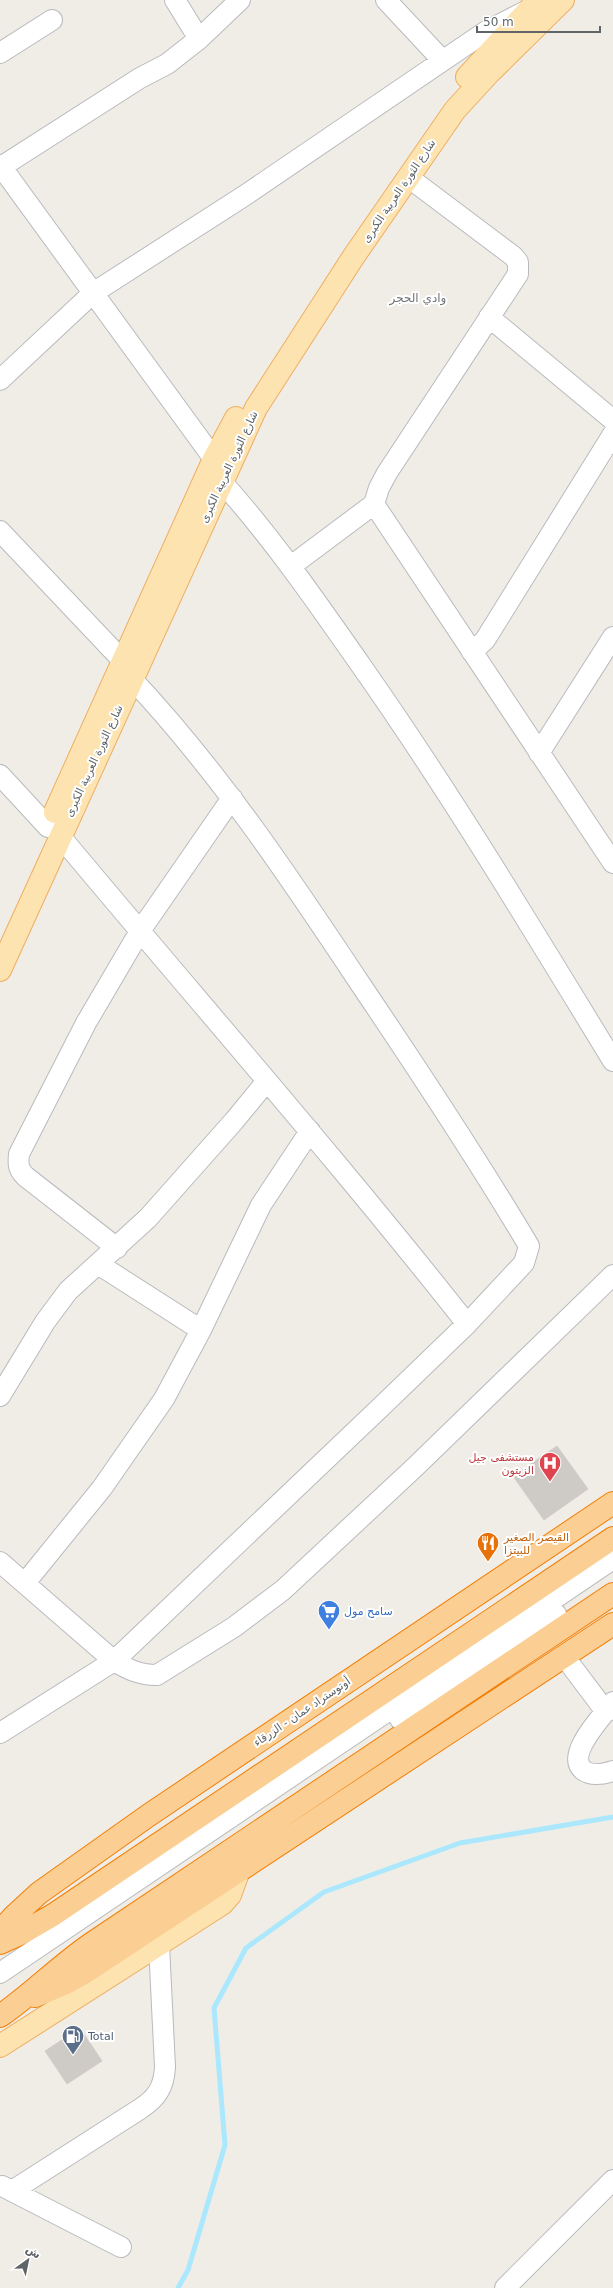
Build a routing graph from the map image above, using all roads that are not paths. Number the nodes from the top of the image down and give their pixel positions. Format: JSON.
{"nodes":[{"id":1,"x":175,"y":0,"type":"edge"},
{"id":2,"x":240,"y":0,"type":"edge"},
{"id":3,"x":386,"y":0,"type":"edge"},
{"id":4,"x":563,"y":0,"type":"edge"},
{"id":5,"x":534,"y":4,"type":"edge"},
{"id":6,"x":52,"y":20,"type":"dead end"},
{"id":7,"x":199,"y":39,"type":"junction"},
{"id":8,"x":0,"y":53,"type":"edge"},
{"id":9,"x":442,"y":60,"type":"junction"},
{"id":10,"x":1,"y":166,"type":"edge"},
{"id":11,"x":408,"y":177,"type":"junction"},
{"id":12,"x":93,"y":293,"type":"junction"},
{"id":13,"x":489,"y":318,"type":"junction"},
{"id":14,"x":0,"y":380,"type":"edge"},
{"id":15,"x":613,"y":420,"type":"edge"},
{"id":16,"x":613,"y":434,"type":"edge"},
{"id":17,"x":214,"y":459,"type":"junction"},
{"id":18,"x":222,"y":482,"type":"junction"},
{"id":19,"x":374,"y":504,"type":"junction"},
{"id":20,"x":0,"y":531,"type":"edge"},
{"id":21,"x":291,"y":566,"type":"junction"},
{"id":22,"x":613,"y":637,"type":"edge"},
{"id":23,"x":472,"y":652,"type":"junction"},
{"id":24,"x":127,"y":669,"type":"junction"},
{"id":25,"x":539,"y":753,"type":"junction"},
{"id":26,"x":0,"y":774,"type":"edge"},
{"id":27,"x":232,"y":798,"type":"junction"},
{"id":28,"x":54,"y":831,"type":"junction"},
{"id":29,"x":611,"y":851,"type":"edge"},
{"id":30,"x":140,"y":931,"type":"junction"},
{"id":31,"x":0,"y":936,"type":"edge"},
{"id":32,"x":0,"y":970,"type":"edge"},
{"id":33,"x":613,"y":1061,"type":"edge"},
{"id":34,"x":267,"y":1081,"type":"junction"},
{"id":35,"x":310,"y":1131,"type":"junction"},
{"id":36,"x":117,"y":1248,"type":"junction"},
{"id":37,"x":98,"y":1264,"type":"junction"},
{"id":38,"x":613,"y":1275,"type":"edge"},
{"id":39,"x":467,"y":1324,"type":"junction"},
{"id":40,"x":201,"y":1330,"type":"junction"},
{"id":41,"x":0,"y":1396,"type":"edge"},
{"id":42,"x":613,"y":1502,"type":"edge"},
{"id":43,"x":613,"y":1538,"type":"edge"},
{"id":44,"x":613,"y":1559,"type":"edge"},
{"id":45,"x":0,"y":1562,"type":"edge"},
{"id":46,"x":613,"y":1573,"type":"edge"},
{"id":47,"x":25,"y":1583,"type":"junction"},
{"id":48,"x":613,"y":1594,"type":"edge"},
{"id":49,"x":613,"y":1624,"type":"edge"},
{"id":50,"x":564,"y":1656,"type":"junction"},
{"id":51,"x":114,"y":1661,"type":"junction"},
{"id":52,"x":609,"y":1707,"type":"edge"},
{"id":53,"x":0,"y":1733,"type":"edge"},
{"id":54,"x":613,"y":1771,"type":"edge"},
{"id":55,"x":238,"y":1873,"type":"junction"},
{"id":56,"x":0,"y":1932,"type":"edge"},
{"id":57,"x":0,"y":1943,"type":"edge"},
{"id":58,"x":159,"y":1945,"type":"junction"},
{"id":59,"x":0,"y":1973,"type":"edge"},
{"id":60,"x":0,"y":1985,"type":"edge"},
{"id":61,"x":23,"y":2000,"type":"junction"},
{"id":62,"x":0,"y":2016,"type":"edge"},
{"id":63,"x":0,"y":2046,"type":"edge"},
{"id":64,"x":613,"y":2180,"type":"edge"},
{"id":65,"x":6,"y":2188,"type":"edge"},
{"id":66,"x":121,"y":2248,"type":"dead end"},
{"id":67,"x":505,"y":2288,"type":"edge"}],
"edges":[{"from":1,"to":7,"type":"street"},
{"from":2,"to":7,"type":"street"},
{"from":3,"to":9,"type":"street"},
{"from":4,"to":11,"type":"main road","name":"شارع الثورة العربية الكبرى"},
{"from":5,"to":9,"type":"street"},
{"from":5,"to":17,"type":"main road","name":"شارع الثورة العربية الكبرى"},
{"from":6,"to":8,"type":"street"},
{"from":7,"to":10,"type":"street"},
{"from":9,"to":12,"type":"street"},
{"from":10,"to":12,"type":"street"},
{"from":11,"to":13,"type":"street"},
{"from":11,"to":18,"type":"main road","name":"شارع الثورة العربية الكبرى"},
{"from":12,"to":14,"type":"street"},
{"from":12,"to":17,"type":"street"},
{"from":13,"to":15,"type":"street"},
{"from":13,"to":19,"type":"street"},
{"from":16,"to":23,"type":"street"},
{"from":17,"to":24,"type":"main road","name":"شارع الثورة العربية الكبرى"},
{"from":18,"to":21,"type":"street"},
{"from":18,"to":24,"type":"main road","name":"شارع الثورة العربية الكبرى"},
{"from":19,"to":21,"type":"street"},
{"from":19,"to":23,"type":"street"},
{"from":20,"to":24,"type":"street"},
{"from":21,"to":33,"type":"street"},
{"from":22,"to":25,"type":"street"},
{"from":23,"to":25,"type":"street"},
{"from":24,"to":27,"type":"street"},
{"from":24,"to":28,"type":"main road","name":"شارع الثورة العربية الكبرى"},
{"from":25,"to":29,"type":"street"},
{"from":26,"to":28,"type":"street"},
{"from":27,"to":30,"type":"street"},
{"from":27,"to":39,"type":"street"},
{"from":28,"to":30,"type":"street"},
{"from":28,"to":31,"type":"main road","name":"شارع الثورة العربية الكبرى"},
{"from":28,"to":32,"type":"main road","name":"شارع الثورة العربية الكبرى"},
{"from":30,"to":34,"type":"street"},
{"from":30,"to":36,"type":"street"},
{"from":34,"to":35,"type":"street"},
{"from":34,"to":36,"type":"street"},
{"from":35,"to":39,"type":"street"},
{"from":35,"to":40,"type":"street"},
{"from":36,"to":37,"type":"street"},
{"from":37,"to":40,"type":"street"},
{"from":37,"to":41,"type":"street"},
{"from":38,"to":51,"type":"street"},
{"from":39,"to":51,"type":"street"},
{"from":40,"to":47,"type":"street"},
{"from":42,"to":56,"type":"highway","name":"أوتوستراد عمان - الزرقاء"},
{"from":43,"to":57,"type":"highway"},
{"from":44,"to":59,"type":"street"},
{"from":45,"to":47,"type":"street"},
{"from":46,"to":60,"type":"street"},
{"from":47,"to":51,"type":"street"},
{"from":48,"to":61,"type":"highway"},
{"from":49,"to":50,"type":"highway"},
{"from":50,"to":52,"type":"street"},
{"from":50,"to":55,"type":"highway"},
{"from":51,"to":53,"type":"street"},
{"from":52,"to":54,"type":"street"},
{"from":55,"to":58,"type":"main road"},
{"from":55,"to":61,"type":"highway"},
{"from":58,"to":63,"type":"main road"},
{"from":58,"to":65,"type":"street"},
{"from":61,"to":62,"type":"highway"},
{"from":64,"to":67,"type":"street"},
{"from":65,"to":66,"type":"street"}]}
